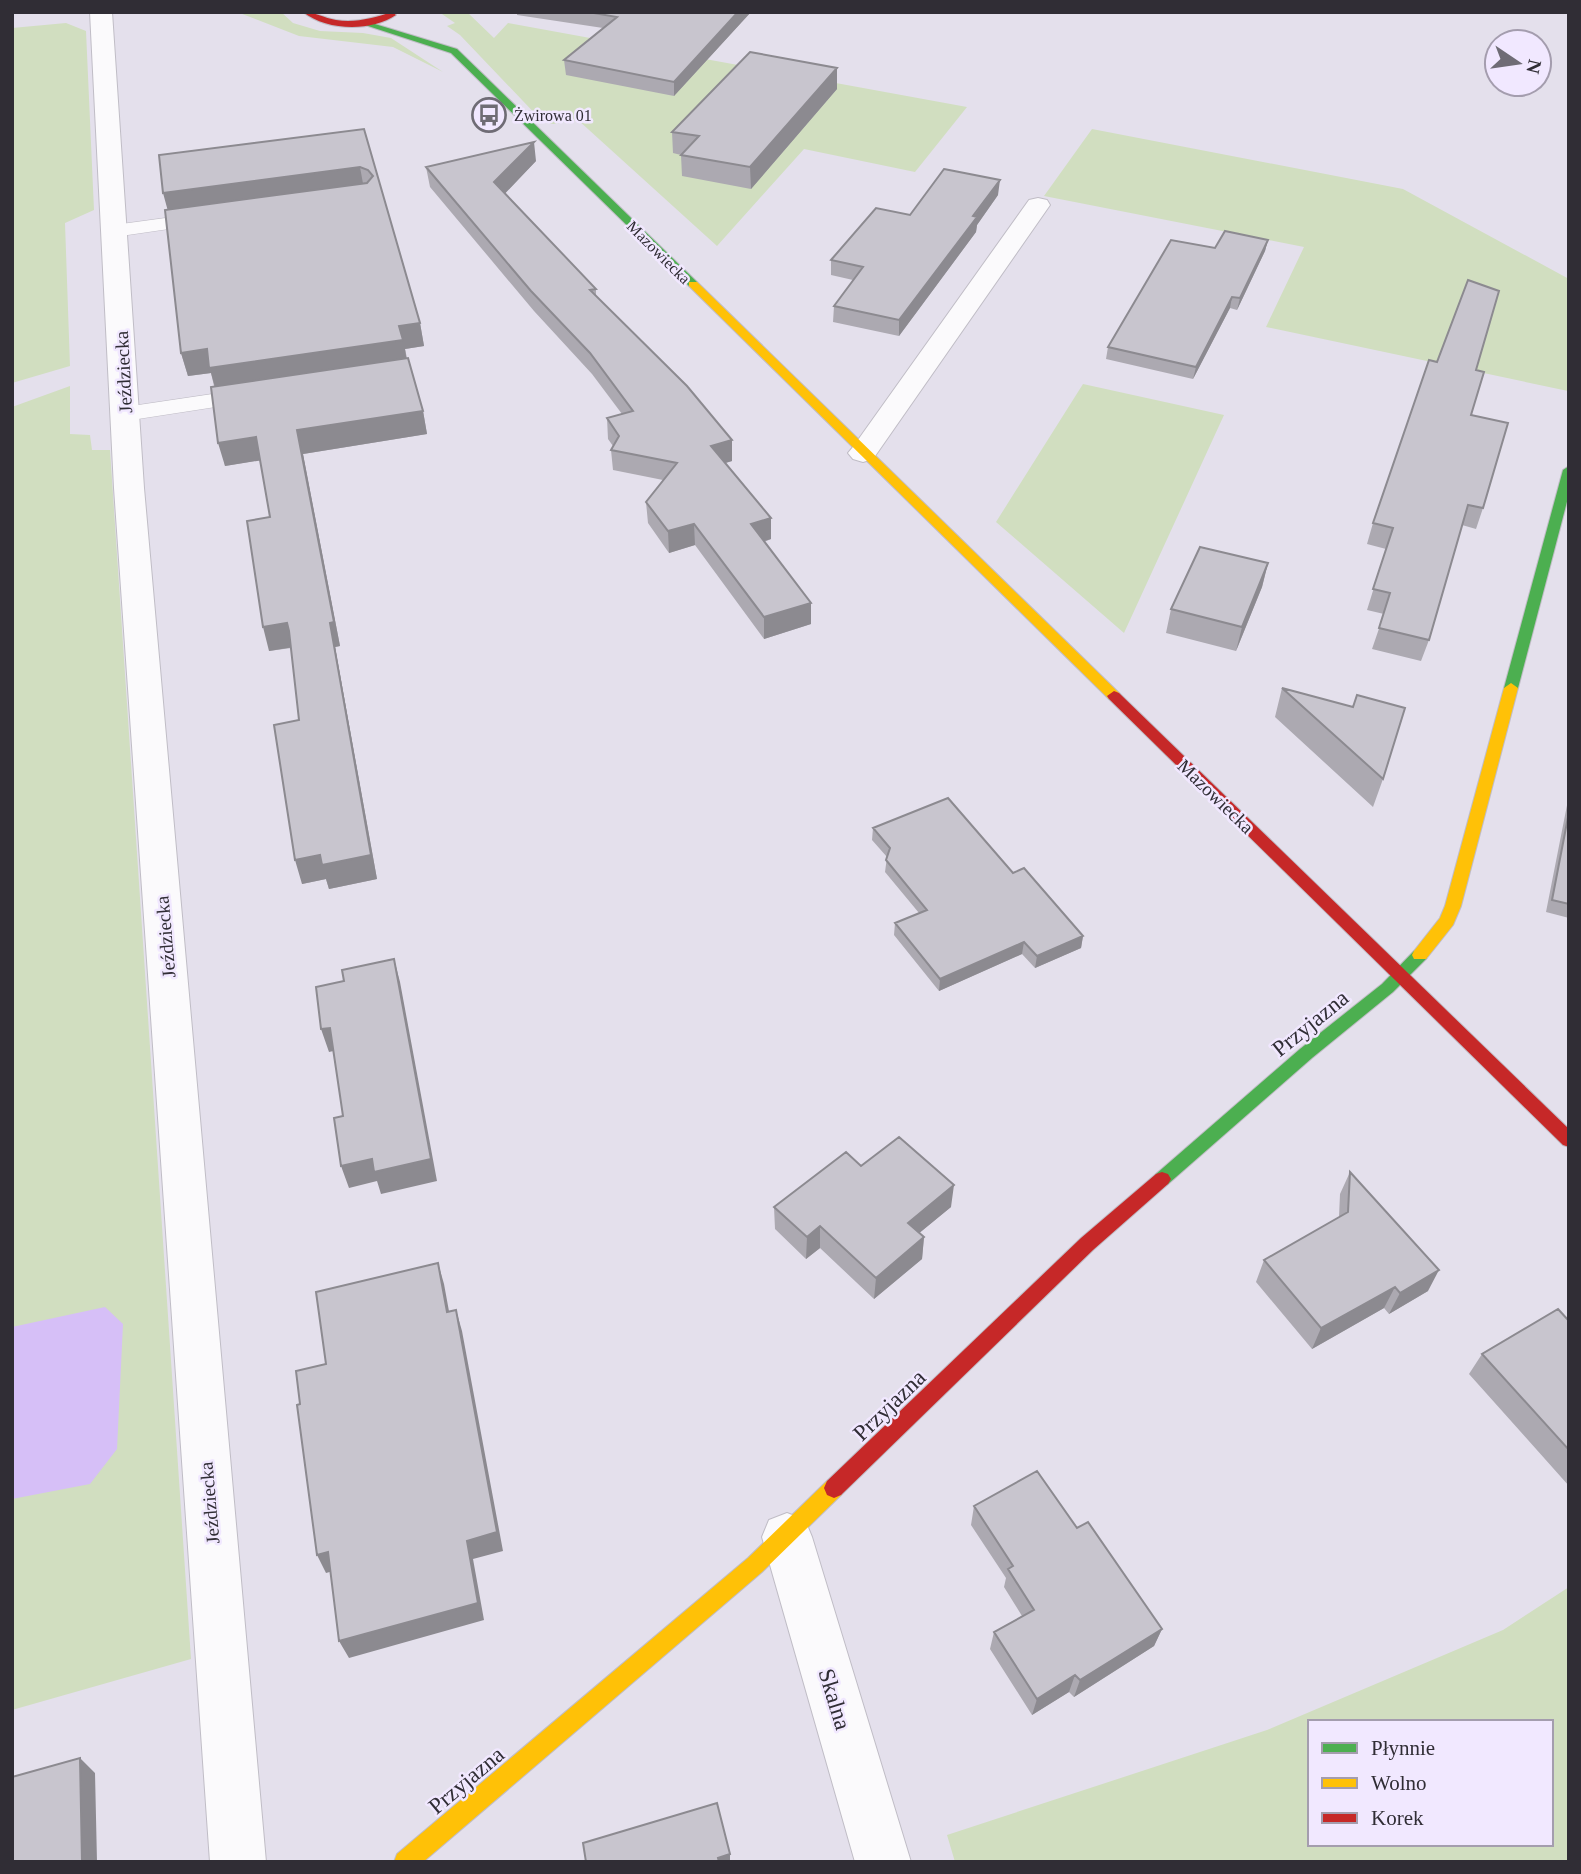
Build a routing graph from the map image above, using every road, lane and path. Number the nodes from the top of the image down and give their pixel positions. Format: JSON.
{"nodes":[{"id":1,"x":102,"y":12,"type":"edge"},
{"id":2,"x":307,"y":12,"type":"edge"},
{"id":3,"x":400,"y":12,"type":"edge"},
{"id":4,"x":368,"y":23,"type":"junction"},
{"id":5,"x":445,"y":32,"type":"dead end"},
{"id":6,"x":454,"y":51,"type":"junction"},
{"id":7,"x":1038,"y":205,"type":"dead end"},
{"id":8,"x":225,"y":216,"type":"edge"},
{"id":9,"x":114,"y":231,"type":"junction"},
{"id":10,"x":273,"y":393,"type":"edge"},
{"id":11,"x":125,"y":414,"type":"junction"},
{"id":12,"x":863,"y":453,"type":"junction"},
{"id":13,"x":1569,"y":471,"type":"edge"},
{"id":14,"x":1401,"y":978,"type":"junction"},
{"id":15,"x":1569,"y":1140,"type":"edge"},
{"id":16,"x":787,"y":1537,"type":"junction"},
{"id":17,"x":238,"y":1862,"type":"edge"},
{"id":18,"x":405,"y":1862,"type":"edge"},
{"id":19,"x":883,"y":1862,"type":"edge"}],
"edges":[{"from":1,"to":9,"type":"street","name":"Jeździecka"},
{"from":2,"to":4,"type":"street","name":"Mazowiecka"},
{"from":3,"to":4,"type":"street","name":"Mazowiecka"},
{"from":4,"to":6,"type":"street","name":"Mazowiecka"},
{"from":5,"to":6,"type":"street","name":"Mazowiecka"},
{"from":6,"to":12,"type":"street","name":"Mazowiecka"},
{"from":7,"to":12,"type":"street"},
{"from":8,"to":9,"type":"lane"},
{"from":9,"to":11,"type":"street","name":"Jeździecka"},
{"from":10,"to":11,"type":"lane"},
{"from":11,"to":17,"type":"street","name":"Jeździecka"},
{"from":12,"to":14,"type":"street","name":"Mazowiecka"},
{"from":13,"to":14,"type":"street","name":"Przyjazna"},
{"from":14,"to":15,"type":"street","name":"Mazowiecka"},
{"from":14,"to":16,"type":"street","name":"Przyjazna"},
{"from":16,"to":18,"type":"street","name":"Przyjazna"},
{"from":16,"to":19,"type":"street","name":"Skalna"}]}
